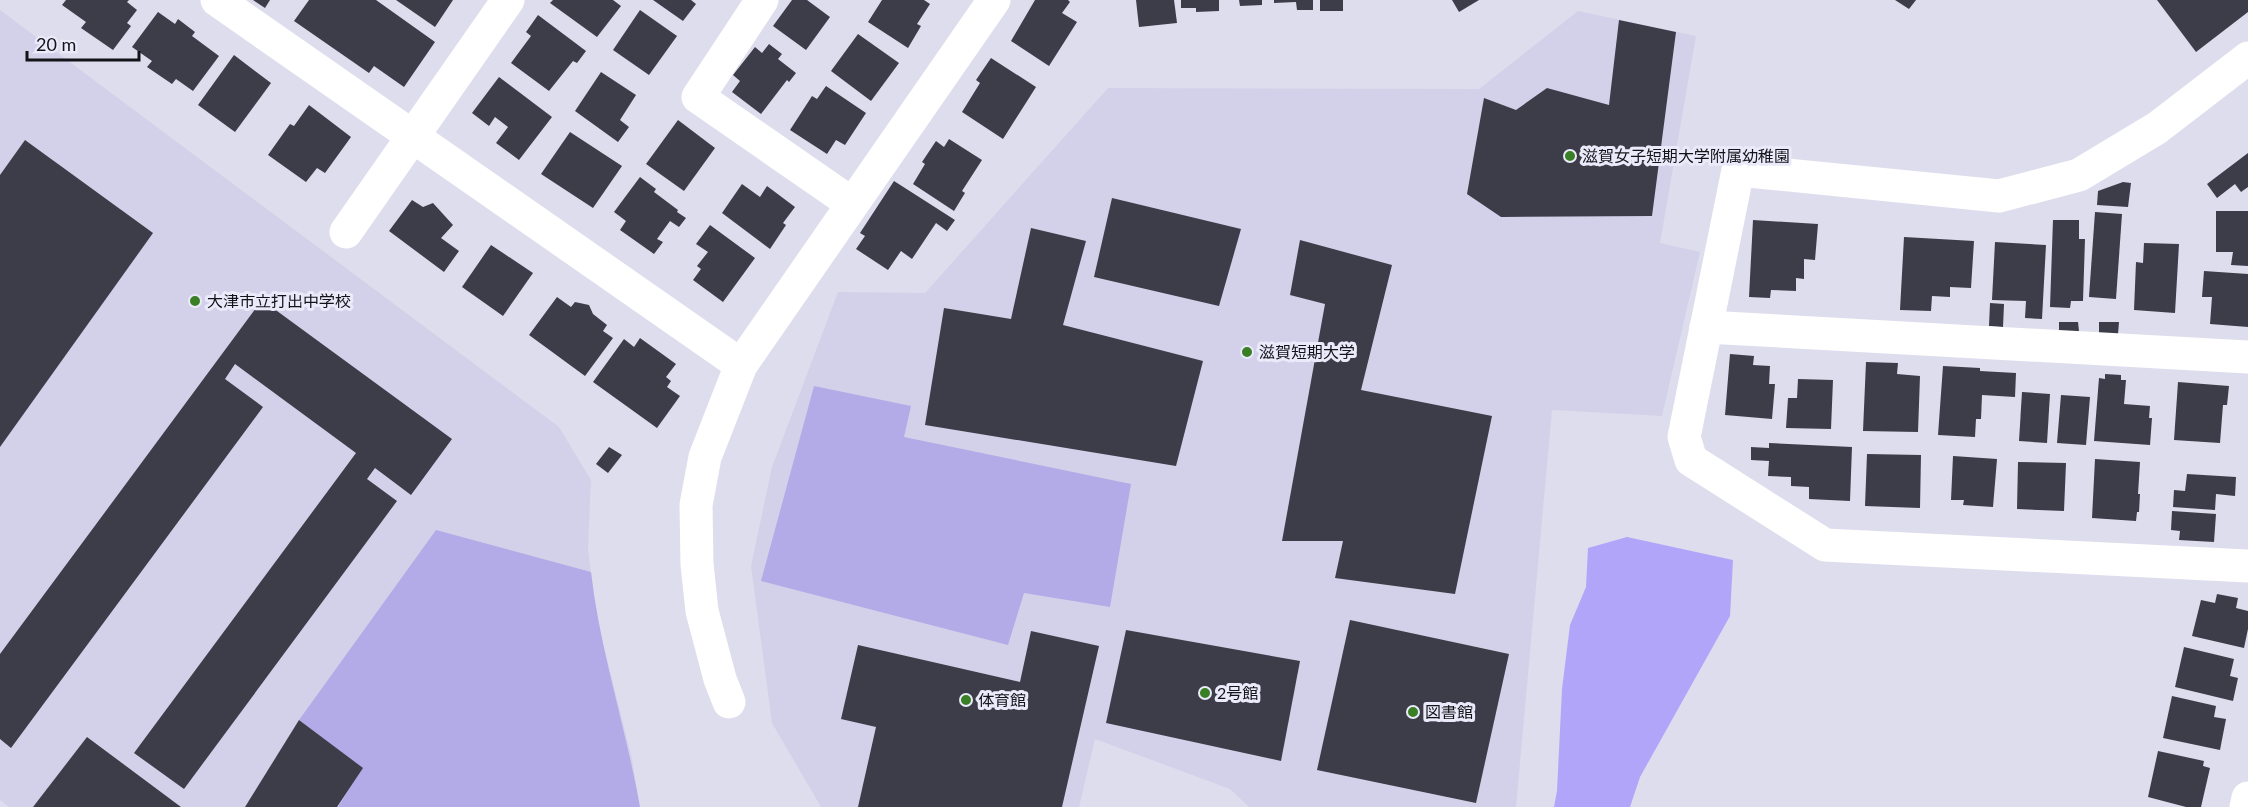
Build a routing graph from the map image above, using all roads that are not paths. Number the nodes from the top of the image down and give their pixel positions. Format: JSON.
{"nodes":[{"id":1,"x":217,"y":0,"type":"edge"},
{"id":2,"x":508,"y":0,"type":"edge"},
{"id":3,"x":762,"y":0,"type":"edge"},
{"id":4,"x":994,"y":0,"type":"edge"},
{"id":5,"x":2248,"y":58,"type":"edge"},
{"id":6,"x":412,"y":136,"type":"junction"},
{"id":7,"x":851,"y":203,"type":"junction"},
{"id":8,"x":346,"y":232,"type":"dead end"},
{"id":9,"x":1706,"y":327,"type":"junction"},
{"id":10,"x":2248,"y":357,"type":"edge"},
{"id":11,"x":741,"y":365,"type":"junction"},
{"id":12,"x":2248,"y":566,"type":"edge"},
{"id":13,"x":729,"y":702,"type":"dead end"},
{"id":14,"x":2248,"y":798,"type":"edge"},
{"id":15,"x":2246,"y":807,"type":"edge"}],
"edges":[{"from":1,"to":6,"type":"street"},
{"from":2,"to":6,"type":"street"},
{"from":3,"to":7,"type":"street"},
{"from":4,"to":7,"type":"street"},
{"from":5,"to":9,"type":"street"},
{"from":6,"to":8,"type":"street"},
{"from":6,"to":11,"type":"street"},
{"from":7,"to":11,"type":"street"},
{"from":9,"to":10,"type":"street"},
{"from":9,"to":12,"type":"street"},
{"from":11,"to":13,"type":"street"},
{"from":14,"to":15,"type":"street"}]}
